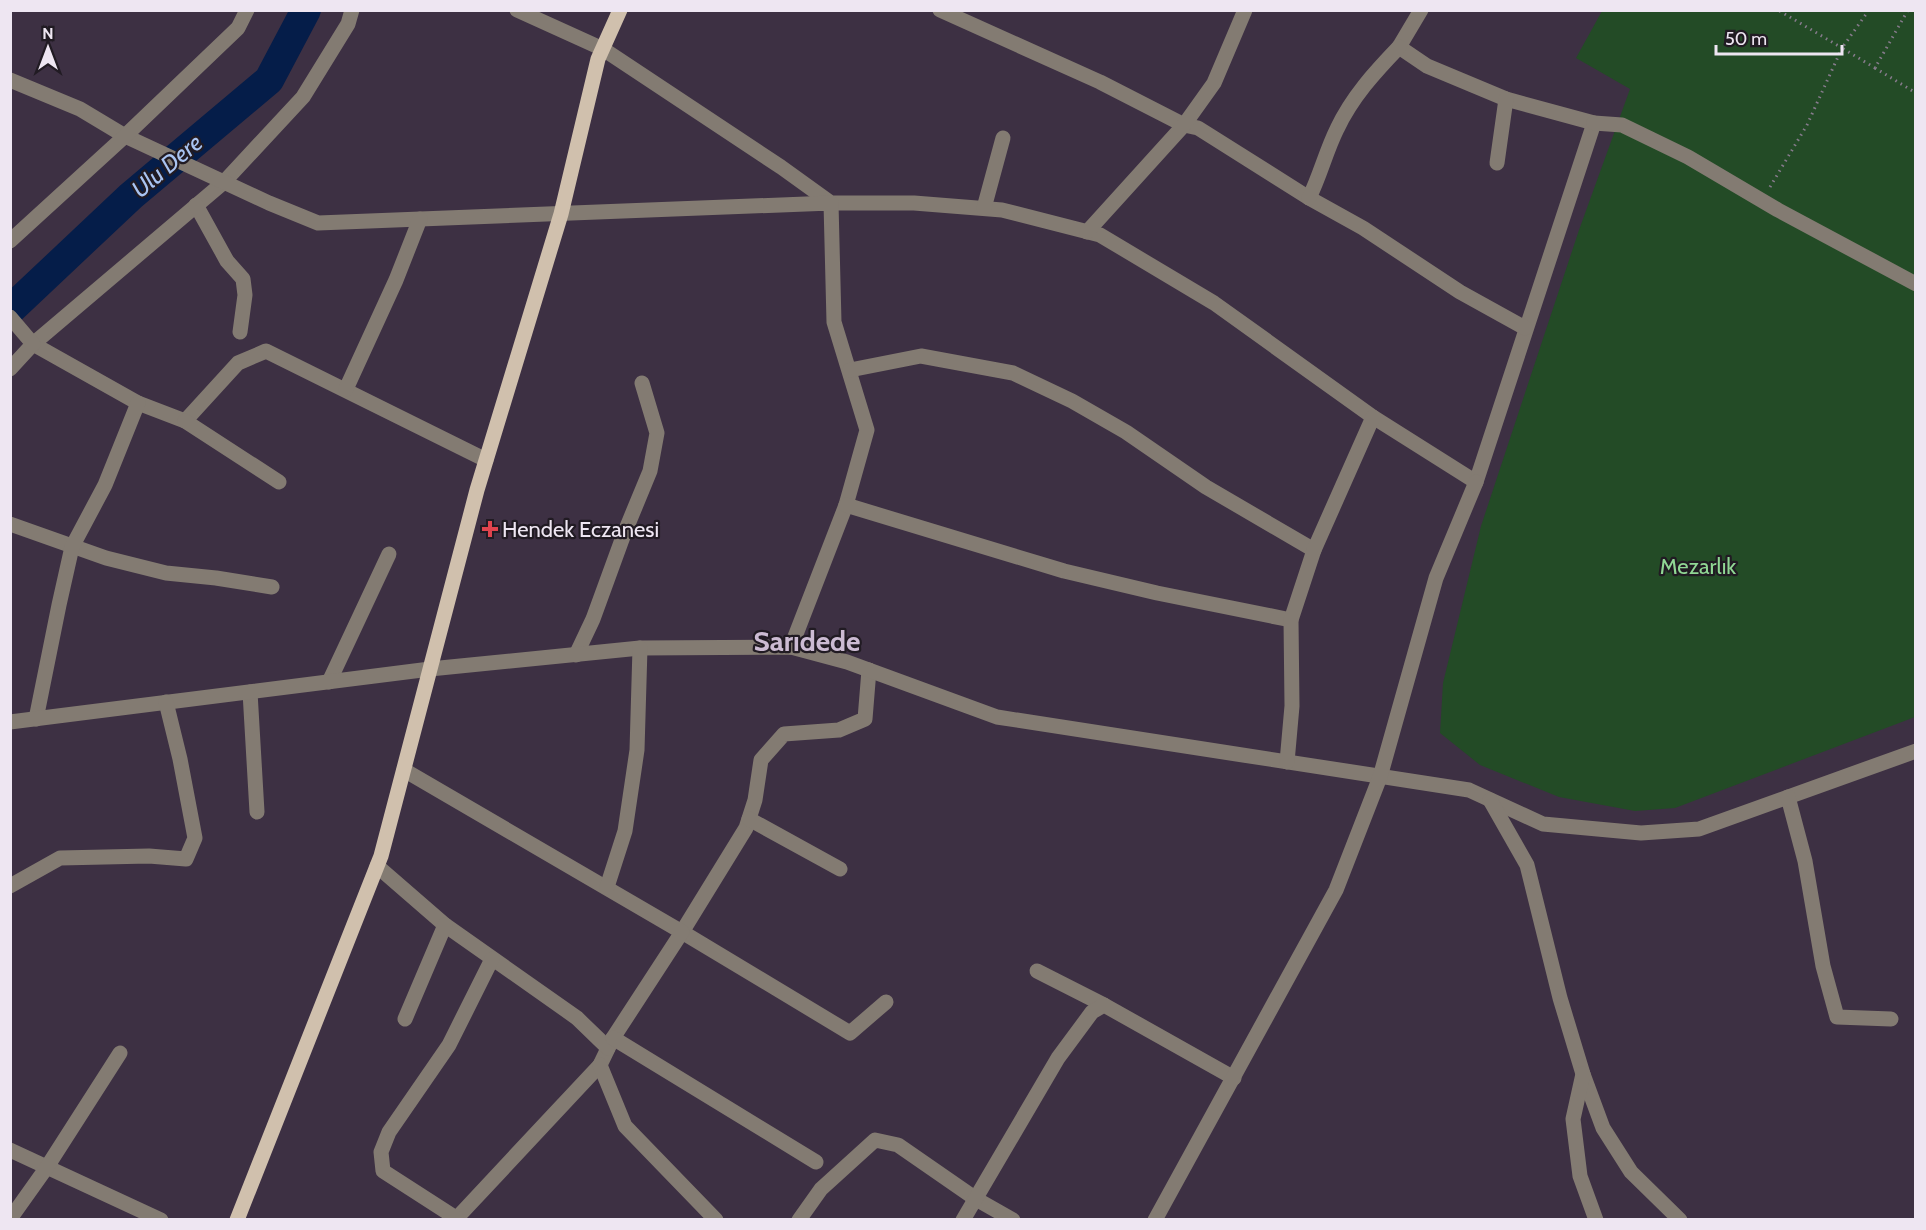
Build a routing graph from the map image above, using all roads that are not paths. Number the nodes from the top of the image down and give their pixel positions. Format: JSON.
{"nodes":[{"id":1,"x":247,"y":10,"type":"edge"},
{"id":2,"x":352,"y":10,"type":"edge"},
{"id":3,"x":517,"y":10,"type":"edge"},
{"id":4,"x":620,"y":10,"type":"edge"},
{"id":5,"x":940,"y":10,"type":"edge"},
{"id":6,"x":1245,"y":10,"type":"edge"},
{"id":7,"x":1421,"y":10,"type":"edge"},
{"id":8,"x":1399,"y":47,"type":"junction"},
{"id":9,"x":603,"y":49,"type":"junction"},
{"id":10,"x":10,"y":80,"type":"edge"},
{"id":11,"x":1506,"y":99,"type":"junction"},
{"id":12,"x":1594,"y":123,"type":"junction"},
{"id":13,"x":1184,"y":125,"type":"junction"},
{"id":14,"x":125,"y":136,"type":"junction"},
{"id":15,"x":1003,"y":138,"type":"dead end"},
{"id":16,"x":1497,"y":163,"type":"dead end"},
{"id":17,"x":224,"y":182,"type":"junction"},
{"id":18,"x":1309,"y":198,"type":"junction"},
{"id":19,"x":831,"y":203,"type":"junction"},
{"id":20,"x":196,"y":205,"type":"junction"},
{"id":21,"x":984,"y":208,"type":"junction"},
{"id":22,"x":561,"y":214,"type":"junction"},
{"id":23,"x":420,"y":219,"type":"junction"},
{"id":24,"x":1087,"y":232,"type":"junction"},
{"id":25,"x":10,"y":241,"type":"edge"},
{"id":26,"x":1916,"y":284,"type":"edge"},
{"id":27,"x":10,"y":317,"type":"edge"},
{"id":28,"x":1525,"y":328,"type":"junction"},
{"id":29,"x":240,"y":332,"type":"dead end"},
{"id":30,"x":33,"y":344,"type":"junction"},
{"id":31,"x":10,"y":369,"type":"edge"},
{"id":32,"x":850,"y":370,"type":"junction"},
{"id":33,"x":642,"y":383,"type":"dead end"},
{"id":34,"x":346,"y":389,"type":"junction"},
{"id":35,"x":138,"y":404,"type":"junction"},
{"id":36,"x":1373,"y":417,"type":"junction"},
{"id":37,"x":185,"y":421,"type":"junction"},
{"id":38,"x":486,"y":460,"type":"junction"},
{"id":39,"x":279,"y":482,"type":"dead end"},
{"id":40,"x":1476,"y":482,"type":"junction"},
{"id":41,"x":846,"y":505,"type":"junction"},
{"id":42,"x":10,"y":524,"type":"edge"},
{"id":43,"x":72,"y":547,"type":"junction"},
{"id":44,"x":1314,"y":550,"type":"junction"},
{"id":45,"x":389,"y":554,"type":"dead end"},
{"id":46,"x":272,"y":587,"type":"dead end"},
{"id":47,"x":1291,"y":620,"type":"junction"},
{"id":48,"x":791,"y":647,"type":"junction"},
{"id":49,"x":640,"y":648,"type":"junction"},
{"id":50,"x":576,"y":655,"type":"junction"},
{"id":51,"x":430,"y":669,"type":"junction"},
{"id":52,"x":869,"y":670,"type":"junction"},
{"id":53,"x":329,"y":682,"type":"junction"},
{"id":54,"x":250,"y":692,"type":"junction"},
{"id":55,"x":166,"y":702,"type":"junction"},
{"id":56,"x":36,"y":719,"type":"junction"},
{"id":57,"x":10,"y":722,"type":"edge"},
{"id":58,"x":1916,"y":751,"type":"edge"},
{"id":59,"x":1287,"y":762,"type":"junction"},
{"id":60,"x":404,"y":770,"type":"junction"},
{"id":61,"x":1380,"y":777,"type":"junction"},
{"id":62,"x":1788,"y":797,"type":"junction"},
{"id":63,"x":1490,"y":800,"type":"junction"},
{"id":64,"x":257,"y":812,"type":"dead end"},
{"id":65,"x":749,"y":819,"type":"junction"},
{"id":66,"x":377,"y":866,"type":"junction"},
{"id":67,"x":840,"y":869,"type":"dead end"},
{"id":68,"x":10,"y":886,"type":"edge"},
{"id":69,"x":607,"y":887,"type":"junction"},
{"id":70,"x":445,"y":925,"type":"junction"},
{"id":71,"x":682,"y":932,"type":"junction"},
{"id":72,"x":492,"y":959,"type":"junction"},
{"id":73,"x":1037,"y":971,"type":"dead end"},
{"id":74,"x":886,"y":1002,"type":"dead end"},
{"id":75,"x":1104,"y":1005,"type":"junction"},
{"id":76,"x":405,"y":1018,"type":"dead end"},
{"id":77,"x":1891,"y":1019,"type":"dead end"},
{"id":78,"x":610,"y":1043,"type":"junction"},
{"id":79,"x":120,"y":1053,"type":"dead end"},
{"id":80,"x":600,"y":1065,"type":"junction"},
{"id":81,"x":1583,"y":1074,"type":"junction"},
{"id":82,"x":1234,"y":1078,"type":"junction"},
{"id":83,"x":10,"y":1150,"type":"edge"},
{"id":84,"x":816,"y":1162,"type":"dead end"},
{"id":85,"x":47,"y":1167,"type":"junction"},
{"id":86,"x":976,"y":1199,"type":"junction"},
{"id":87,"x":10,"y":1219,"type":"edge"},
{"id":88,"x":455,"y":1219,"type":"edge"},
{"id":89,"x":161,"y":1220,"type":"edge"},
{"id":90,"x":237,"y":1220,"type":"edge"},
{"id":91,"x":716,"y":1220,"type":"edge"},
{"id":92,"x":800,"y":1220,"type":"edge"},
{"id":93,"x":963,"y":1220,"type":"edge"},
{"id":94,"x":1013,"y":1220,"type":"edge"},
{"id":95,"x":1155,"y":1220,"type":"edge"},
{"id":96,"x":1596,"y":1220,"type":"edge"},
{"id":97,"x":1680,"y":1220,"type":"edge"}],
"edges":[{"from":1,"to":14,"type":"street"},
{"from":2,"to":17,"type":"street"},
{"from":3,"to":9,"type":"street"},
{"from":4,"to":9,"type":"main road"},
{"from":5,"to":13,"type":"street"},
{"from":6,"to":13,"type":"street"},
{"from":7,"to":8,"type":"street"},
{"from":8,"to":11,"type":"street"},
{"from":8,"to":18,"type":"street"},
{"from":9,"to":19,"type":"street"},
{"from":9,"to":22,"type":"main road"},
{"from":10,"to":14,"type":"street"},
{"from":11,"to":12,"type":"street"},
{"from":11,"to":16,"type":"street"},
{"from":12,"to":26,"type":"street"},
{"from":12,"to":28,"type":"street"},
{"from":13,"to":18,"type":"street"},
{"from":13,"to":24,"type":"street"},
{"from":14,"to":17,"type":"street"},
{"from":14,"to":25,"type":"street"},
{"from":15,"to":21,"type":"street"},
{"from":17,"to":20,"type":"street"},
{"from":17,"to":23,"type":"street"},
{"from":18,"to":28,"type":"street"},
{"from":19,"to":21,"type":"street"},
{"from":19,"to":22,"type":"street"},
{"from":19,"to":32,"type":"street"},
{"from":20,"to":29,"type":"street"},
{"from":20,"to":30,"type":"street"},
{"from":21,"to":24,"type":"street"},
{"from":22,"to":23,"type":"street"},
{"from":22,"to":38,"type":"main road"},
{"from":23,"to":34,"type":"street"},
{"from":24,"to":36,"type":"street"},
{"from":27,"to":30,"type":"street"},
{"from":28,"to":40,"type":"street"},
{"from":30,"to":31,"type":"street"},
{"from":30,"to":35,"type":"street"},
{"from":32,"to":41,"type":"street"},
{"from":32,"to":44,"type":"street"},
{"from":33,"to":50,"type":"street"},
{"from":34,"to":37,"type":"street"},
{"from":34,"to":38,"type":"street"},
{"from":35,"to":37,"type":"street"},
{"from":35,"to":43,"type":"street"},
{"from":36,"to":40,"type":"street"},
{"from":36,"to":44,"type":"street"},
{"from":37,"to":39,"type":"street"},
{"from":38,"to":51,"type":"main road"},
{"from":40,"to":61,"type":"street"},
{"from":41,"to":47,"type":"street"},
{"from":41,"to":48,"type":"street"},
{"from":42,"to":43,"type":"street"},
{"from":43,"to":46,"type":"street"},
{"from":43,"to":56,"type":"street"},
{"from":44,"to":47,"type":"street"},
{"from":45,"to":53,"type":"street"},
{"from":47,"to":59,"type":"street"},
{"from":48,"to":49,"type":"street"},
{"from":48,"to":52,"type":"street"},
{"from":49,"to":50,"type":"street"},
{"from":49,"to":69,"type":"street"},
{"from":50,"to":51,"type":"street"},
{"from":51,"to":53,"type":"street"},
{"from":51,"to":60,"type":"main road"},
{"from":52,"to":59,"type":"street"},
{"from":52,"to":65,"type":"street"},
{"from":53,"to":54,"type":"street"},
{"from":54,"to":55,"type":"street"},
{"from":54,"to":64,"type":"street"},
{"from":55,"to":56,"type":"street"},
{"from":55,"to":68,"type":"street"},
{"from":56,"to":57,"type":"street"},
{"from":58,"to":62,"type":"street"},
{"from":59,"to":61,"type":"street"},
{"from":60,"to":66,"type":"main road"},
{"from":60,"to":69,"type":"street"},
{"from":61,"to":63,"type":"street"},
{"from":61,"to":82,"type":"street"},
{"from":62,"to":63,"type":"street"},
{"from":62,"to":77,"type":"street"},
{"from":63,"to":81,"type":"street"},
{"from":65,"to":67,"type":"street"},
{"from":65,"to":71,"type":"street"},
{"from":66,"to":70,"type":"street"},
{"from":66,"to":90,"type":"main road"},
{"from":69,"to":71,"type":"street"},
{"from":70,"to":72,"type":"street"},
{"from":70,"to":76,"type":"street"},
{"from":71,"to":74,"type":"street"},
{"from":71,"to":78,"type":"street"},
{"from":72,"to":78,"type":"street"},
{"from":72,"to":88,"type":"street"},
{"from":73,"to":75,"type":"street"},
{"from":75,"to":82,"type":"street"},
{"from":75,"to":86,"type":"street"},
{"from":78,"to":80,"type":"street"},
{"from":78,"to":84,"type":"street"},
{"from":79,"to":85,"type":"street"},
{"from":80,"to":88,"type":"street"},
{"from":80,"to":91,"type":"street"},
{"from":81,"to":96,"type":"street"},
{"from":81,"to":97,"type":"street"},
{"from":82,"to":95,"type":"street"},
{"from":83,"to":85,"type":"street"},
{"from":85,"to":87,"type":"street"},
{"from":85,"to":89,"type":"street"},
{"from":86,"to":92,"type":"street"},
{"from":86,"to":93,"type":"street"},
{"from":86,"to":94,"type":"street"}]}
